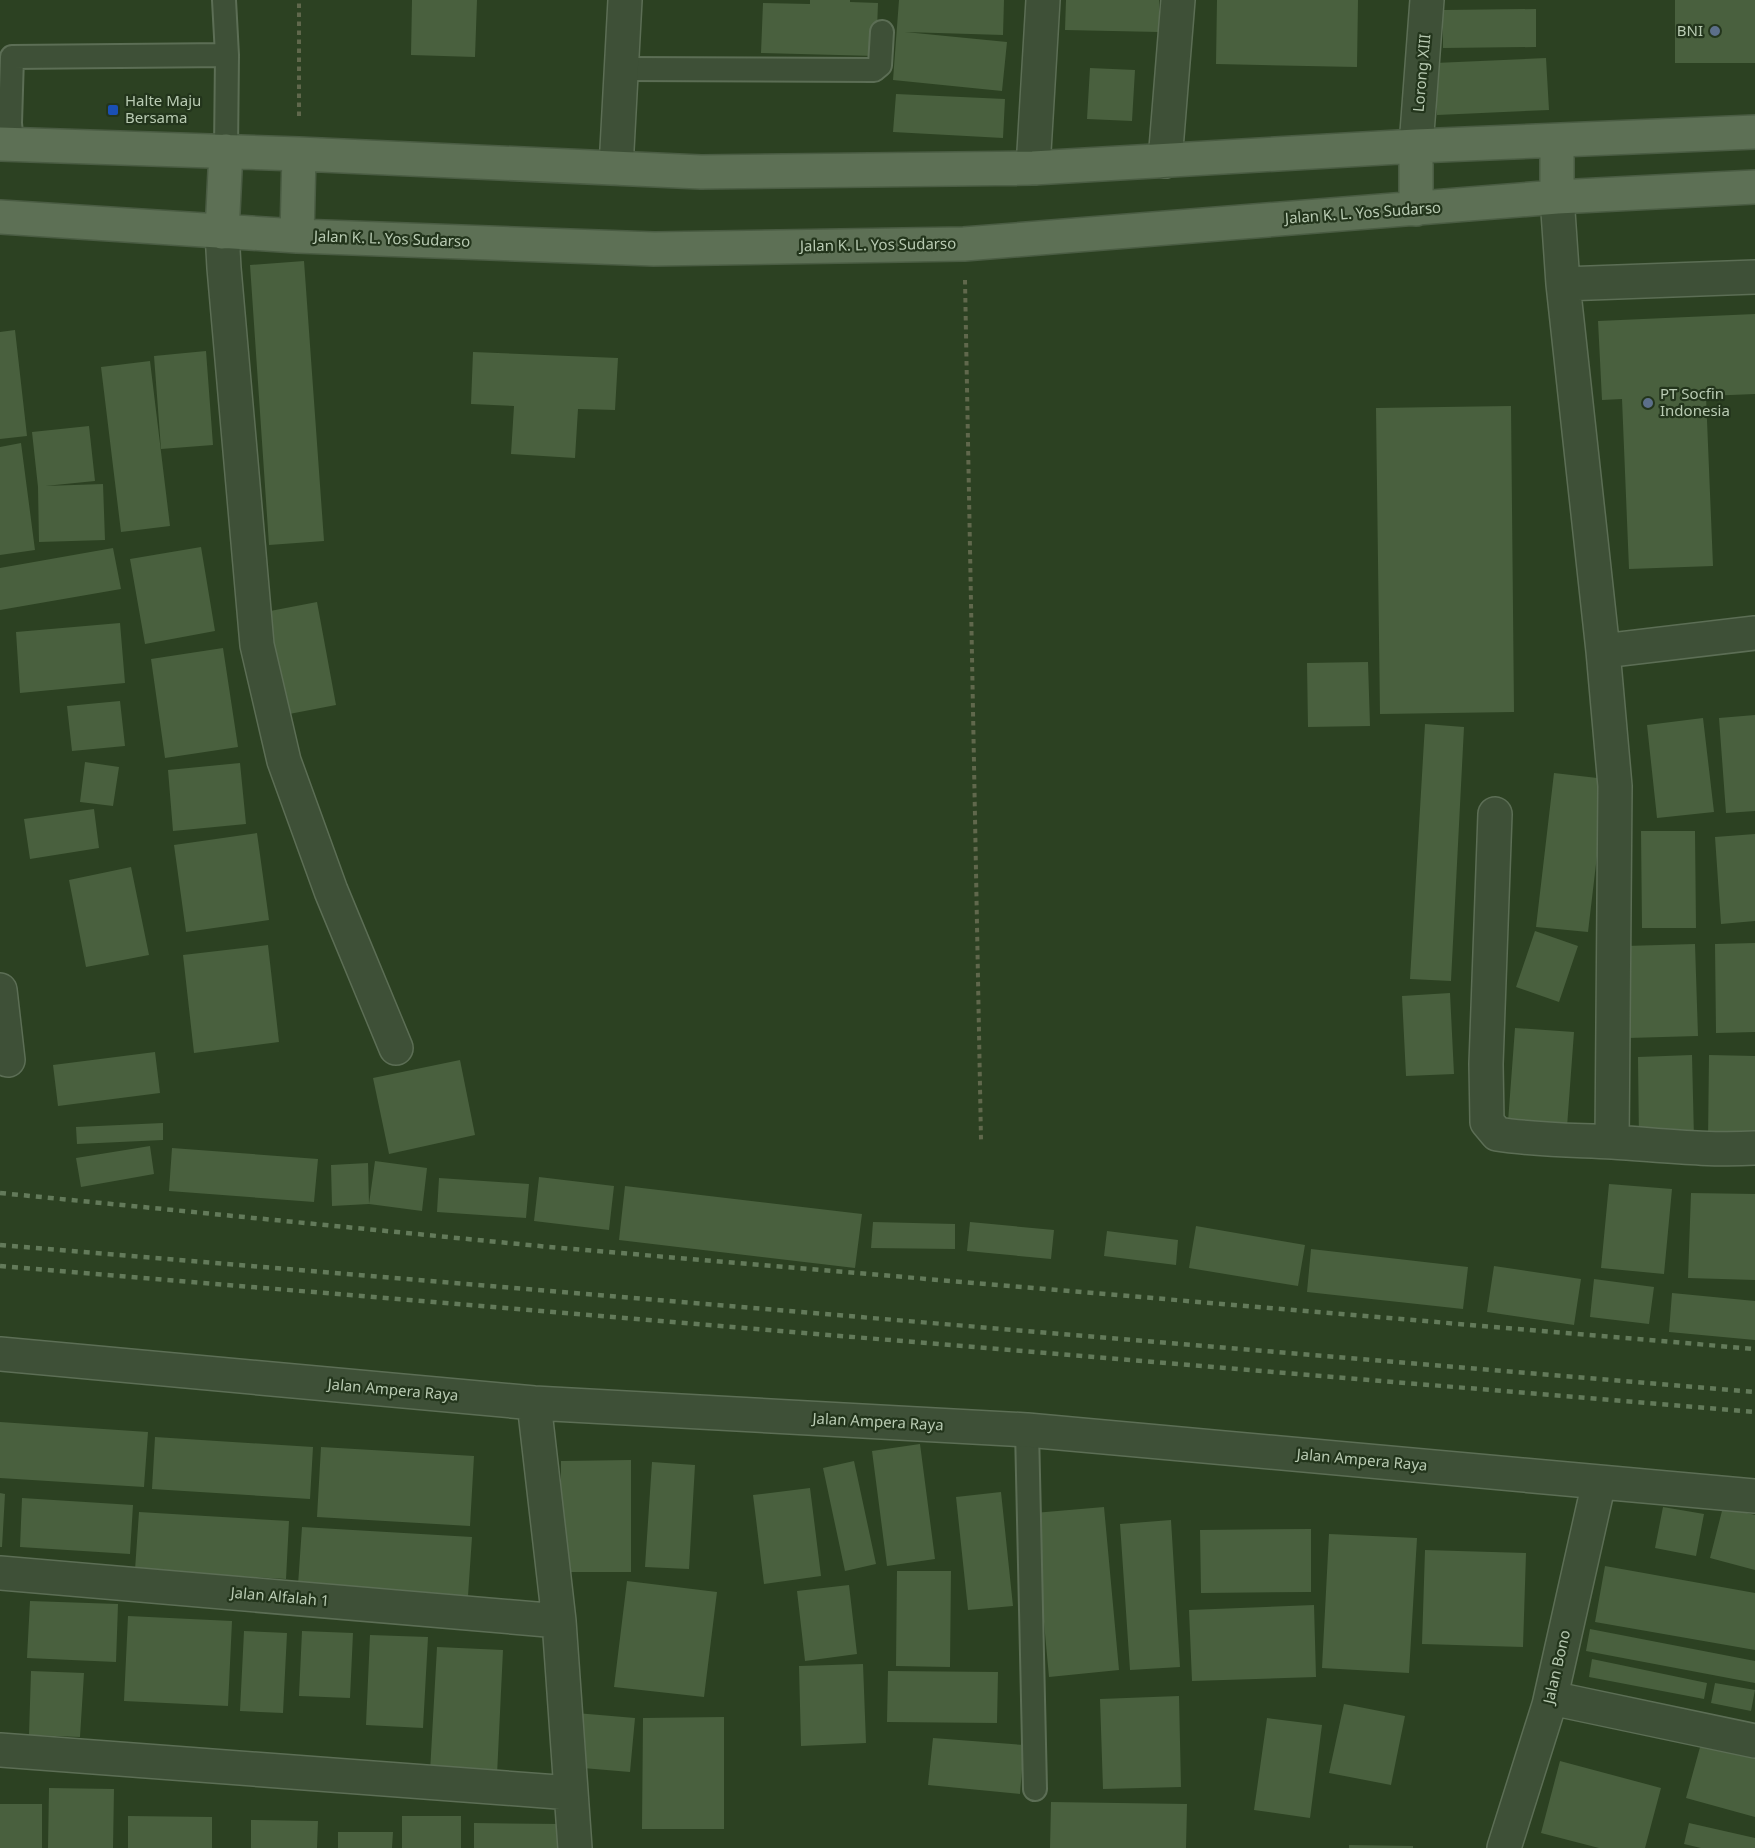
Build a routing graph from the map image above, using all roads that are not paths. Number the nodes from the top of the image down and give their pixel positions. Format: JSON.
{"nodes":[{"id":1,"x":224,"y":0,"type":"edge"},
{"id":2,"x":625,"y":0,"type":"edge"},
{"id":3,"x":1043,"y":0,"type":"edge"},
{"id":4,"x":1178,"y":0,"type":"edge"},
{"id":5,"x":1427,"y":0,"type":"edge"},
{"id":6,"x":882,"y":32,"type":"dead end"},
{"id":7,"x":227,"y":55,"type":"junction"},
{"id":8,"x":6,"y":58,"type":"edge"},
{"id":9,"x":621,"y":69,"type":"junction"},
{"id":10,"x":1755,"y":132,"type":"edge"},
{"id":11,"x":1557,"y":141,"type":"junction"},
{"id":12,"x":6,"y":144,"type":"edge"},
{"id":13,"x":1416,"y":146,"type":"junction"},
{"id":14,"x":226,"y":151,"type":"junction"},
{"id":15,"x":299,"y":154,"type":"junction"},
{"id":16,"x":1165,"y":161,"type":"junction"},
{"id":17,"x":616,"y":168,"type":"junction"},
{"id":18,"x":1033,"y":168,"type":"junction"},
{"id":19,"x":1755,"y":188,"type":"edge"},
{"id":20,"x":1557,"y":197,"type":"junction"},
{"id":21,"x":1416,"y":209,"type":"junction"},
{"id":22,"x":0,"y":217,"type":"edge"},
{"id":23,"x":222,"y":232,"type":"junction"},
{"id":24,"x":297,"y":236,"type":"junction"},
{"id":25,"x":1755,"y":277,"type":"edge"},
{"id":26,"x":1563,"y":284,"type":"junction"},
{"id":27,"x":1755,"y":633,"type":"edge"},
{"id":28,"x":1603,"y":651,"type":"junction"},
{"id":29,"x":1495,"y":814,"type":"dead end"},
{"id":30,"x":0,"y":990,"type":"edge"},
{"id":31,"x":396,"y":1048,"type":"dead end"},
{"id":32,"x":8,"y":1060,"type":"dead end"},
{"id":33,"x":1612,"y":1142,"type":"junction"},
{"id":34,"x":1755,"y":1148,"type":"edge"},
{"id":35,"x":0,"y":1354,"type":"edge"},
{"id":36,"x":534,"y":1403,"type":"junction"},
{"id":37,"x":1027,"y":1430,"type":"junction"},
{"id":38,"x":1599,"y":1482,"type":"junction"},
{"id":39,"x":1755,"y":1496,"type":"edge"},
{"id":40,"x":0,"y":1574,"type":"edge"},
{"id":41,"x":559,"y":1621,"type":"junction"},
{"id":42,"x":1551,"y":1698,"type":"junction"},
{"id":43,"x":1755,"y":1741,"type":"edge"},
{"id":44,"x":0,"y":1750,"type":"edge"},
{"id":45,"x":1035,"y":1789,"type":"dead end"},
{"id":46,"x":571,"y":1792,"type":"junction"},
{"id":47,"x":575,"y":1848,"type":"edge"},
{"id":48,"x":1504,"y":1848,"type":"edge"}],
"edges":[{"from":1,"to":7,"type":"lane"},
{"from":2,"to":9,"type":"street"},
{"from":3,"to":18,"type":"street"},
{"from":4,"to":16,"type":"street"},
{"from":5,"to":13,"type":"street","name":"Lorong XIII"},
{"from":6,"to":9,"type":"lane"},
{"from":7,"to":8,"type":"lane"},
{"from":7,"to":14,"type":"lane"},
{"from":8,"to":12,"type":"lane"},
{"from":9,"to":17,"type":"street"},
{"from":10,"to":11,"type":"main road"},
{"from":11,"to":13,"type":"main road"},
{"from":11,"to":20,"type":"main road"},
{"from":12,"to":14,"type":"main road"},
{"from":13,"to":16,"type":"main road"},
{"from":13,"to":21,"type":"main road"},
{"from":14,"to":15,"type":"main road"},
{"from":14,"to":23,"type":"main road"},
{"from":15,"to":17,"type":"main road"},
{"from":15,"to":24,"type":"main road"},
{"from":16,"to":18,"type":"main road"},
{"from":17,"to":18,"type":"main road"},
{"from":19,"to":20,"type":"main road","name":"Jalan K. L. Yos Sudarso"},
{"from":20,"to":21,"type":"main road","name":"Jalan K. L. Yos Sudarso"},
{"from":20,"to":26,"type":"street"},
{"from":21,"to":24,"type":"main road","name":"Jalan K. L. Yos Sudarso"},
{"from":22,"to":23,"type":"main road","name":"Jalan K. L. Yos Sudarso"},
{"from":23,"to":24,"type":"main road","name":"Jalan K. L. Yos Sudarso"},
{"from":23,"to":31,"type":"street"},
{"from":25,"to":26,"type":"street"},
{"from":26,"to":28,"type":"street"},
{"from":27,"to":28,"type":"street"},
{"from":28,"to":33,"type":"street"},
{"from":29,"to":33,"type":"street"},
{"from":30,"to":32,"type":"street"},
{"from":33,"to":34,"type":"street"},
{"from":35,"to":36,"type":"street","name":"Jalan Ampera Raya"},
{"from":36,"to":37,"type":"street","name":"Jalan Ampera Raya"},
{"from":36,"to":41,"type":"street"},
{"from":37,"to":38,"type":"street","name":"Jalan Ampera Raya"},
{"from":37,"to":45,"type":"lane"},
{"from":38,"to":39,"type":"street","name":"Jalan Ampera Raya"},
{"from":38,"to":42,"type":"street","name":"Jalan Bono"},
{"from":40,"to":41,"type":"street","name":"Jalan Alfalah 1"},
{"from":41,"to":46,"type":"street"},
{"from":42,"to":43,"type":"street"},
{"from":42,"to":48,"type":"street","name":"Jalan Bono"},
{"from":44,"to":46,"type":"street"},
{"from":46,"to":47,"type":"street"}]}
